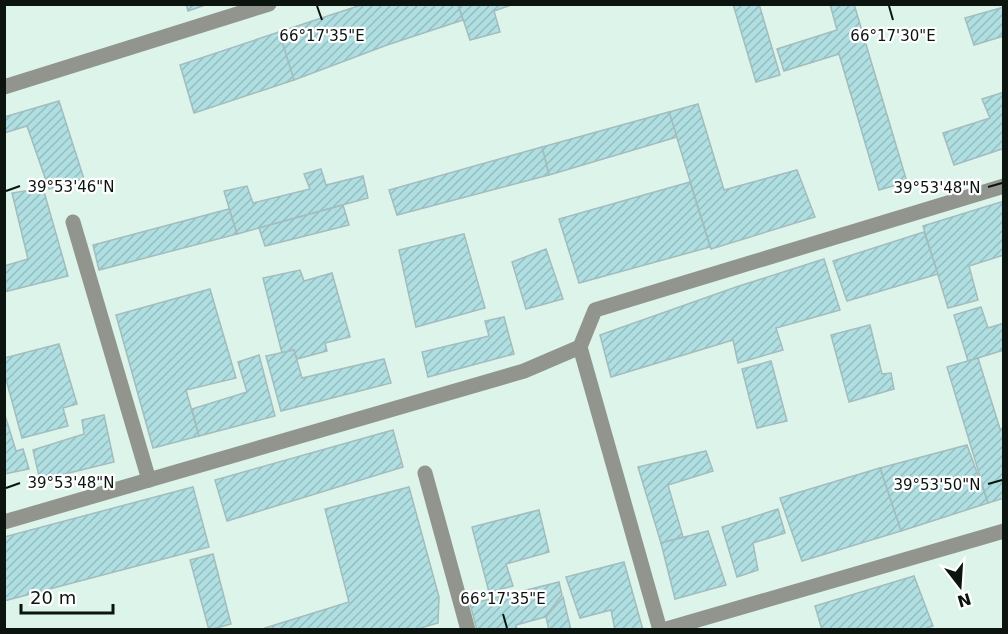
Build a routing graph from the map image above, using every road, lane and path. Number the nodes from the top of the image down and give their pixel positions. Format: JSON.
{"nodes":[{"id":1,"x":269,"y":4,"type":"edge"},
{"id":2,"x":4,"y":87,"type":"edge"},
{"id":3,"x":1004,"y":186,"type":"edge"},
{"id":4,"x":74,"y":222,"type":"dead end"},
{"id":5,"x":580,"y":347,"type":"junction"},
{"id":6,"x":425,"y":473,"type":"dead end"},
{"id":7,"x":149,"y":480,"type":"junction"},
{"id":8,"x":4,"y":522,"type":"edge"},
{"id":9,"x":1004,"y":531,"type":"edge"},
{"id":10,"x":468,"y":630,"type":"edge"},
{"id":11,"x":661,"y":630,"type":"edge"}],
"edges":[{"from":1,"to":2,"type":"street"},
{"from":3,"to":5,"type":"street"},
{"from":4,"to":7,"type":"street"},
{"from":5,"to":7,"type":"street"},
{"from":5,"to":11,"type":"street"},
{"from":6,"to":10,"type":"street"},
{"from":7,"to":8,"type":"street"},
{"from":9,"to":11,"type":"street"}]}
